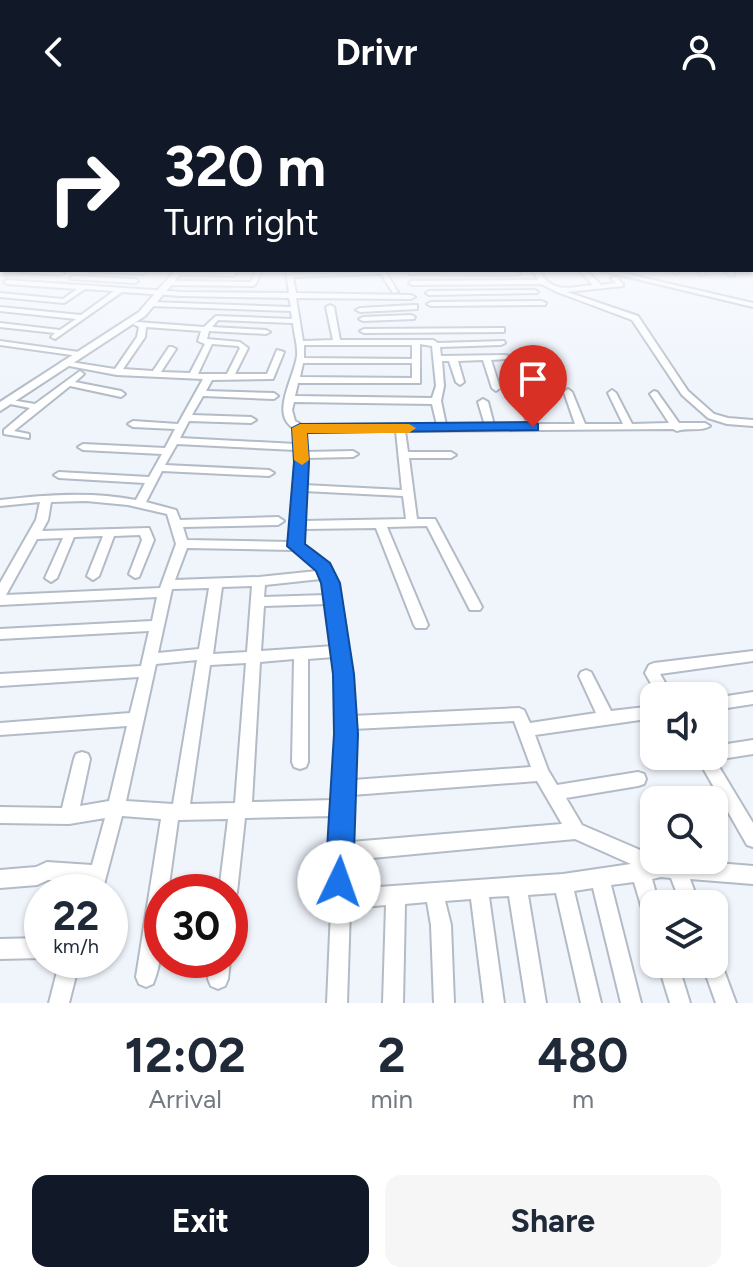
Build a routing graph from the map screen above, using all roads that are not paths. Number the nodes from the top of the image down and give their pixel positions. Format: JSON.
{"nodes":[{"id":1,"x":292,"y":303,"type":"edge"},
{"id":2,"x":100,"y":304,"type":"edge"},
{"id":3,"x":151,"y":304,"type":"joint"},
{"id":4,"x":158,"y":304,"type":"edge"},
{"id":5,"x":358,"y":304,"type":"edge"},
{"id":6,"x":431,"y":304,"type":"dead end"},
{"id":7,"x":486,"y":304,"type":"edge"},
{"id":8,"x":595,"y":304,"type":"edge"},
{"id":9,"x":330,"y":307,"type":"dead end"},
{"id":10,"x":414,"y":307,"type":"dead end"},
{"id":11,"x":0,"y":309,"type":"edge"},
{"id":12,"x":360,"y":310,"type":"junction"},
{"id":13,"x":82,"y":317,"type":"junction"},
{"id":14,"x":411,"y":317,"type":"dead end"},
{"id":15,"x":363,"y":319,"type":"junction"},
{"id":16,"x":295,"y":321,"type":"junction"},
{"id":17,"x":129,"y":323,"type":"junction"},
{"id":18,"x":0,"y":325,"type":"edge"},
{"id":19,"x":142,"y":329,"type":"junction"},
{"id":20,"x":501,"y":330,"type":"dead end"},
{"id":21,"x":364,"y":331,"type":"junction"},
{"id":22,"x":266,"y":332,"type":"dead end"},
{"id":23,"x":207,"y":335,"type":"junction"},
{"id":24,"x":367,"y":342,"type":"junction"},
{"id":25,"x":416,"y":342,"type":"junction"},
{"id":26,"x":1,"y":343,"type":"edge"},
{"id":27,"x":300,"y":343,"type":"junction"},
{"id":28,"x":337,"y":343,"type":"junction"},
{"id":29,"x":501,"y":343,"type":"dead end"},
{"id":30,"x":436,"y":345,"type":"junction"},
{"id":31,"x":172,"y":349,"type":"dead end"},
{"id":32,"x":280,"y":352,"type":"dead end"},
{"id":33,"x":79,"y":354,"type":"junction"},
{"id":34,"x":486,"y":357,"type":"junction"},
{"id":35,"x":506,"y":357,"type":"dead end"},
{"id":36,"x":436,"y":359,"type":"junction"},
{"id":37,"x":453,"y":359,"type":"junction"},
{"id":38,"x":300,"y":360,"type":"junction"},
{"id":39,"x":413,"y":361,"type":"junction"},
{"id":40,"x":64,"y":363,"type":"junction"},
{"id":41,"x":117,"y":372,"type":"junction"},
{"id":42,"x":80,"y":374,"type":"dead end"},
{"id":43,"x":155,"y":375,"type":"junction"},
{"id":44,"x":230,"y":376,"type":"junction"},
{"id":45,"x":192,"y":377,"type":"junction"},
{"id":46,"x":209,"y":377,"type":"junction"},
{"id":47,"x":295,"y":380,"type":"junction"},
{"id":48,"x":460,"y":382,"type":"dead end"},
{"id":49,"x":68,"y":383,"type":"junction"},
{"id":50,"x":496,"y":388,"type":"dead end"},
{"id":51,"x":523,"y":391,"type":"dead end"},
{"id":52,"x":568,"y":392,"type":"dead end"},
{"id":53,"x":201,"y":393,"type":"junction"},
{"id":54,"x":612,"y":393,"type":"dead end"},
{"id":55,"x":121,"y":394,"type":"dead end"},
{"id":56,"x":654,"y":394,"type":"dead end"},
{"id":57,"x":274,"y":396,"type":"dead end"},
{"id":58,"x":290,"y":399,"type":"junction"},
{"id":59,"x":436,"y":401,"type":"junction"},
{"id":60,"x":483,"y":402,"type":"dead end"},
{"id":61,"x":4,"y":404,"type":"edge"},
{"id":62,"x":37,"y":407,"type":"junction"},
{"id":63,"x":251,"y":420,"type":"dead end"},
{"id":64,"x":185,"y":422,"type":"junction"},
{"id":65,"x":753,"y":423,"type":"edge"},
{"id":66,"x":133,"y":424,"type":"dead end"},
{"id":67,"x":581,"y":426,"type":"junction"},
{"id":68,"x":705,"y":426,"type":"dead end"},
{"id":69,"x":490,"y":427,"type":"junction"},
{"id":70,"x":533,"y":427,"type":"junction"},
{"id":71,"x":629,"y":427,"type":"junction"},
{"id":72,"x":300,"y":428,"type":"junction"},
{"id":73,"x":400,"y":428,"type":"junction"},
{"id":74,"x":442,"y":428,"type":"junction"},
{"id":75,"x":677,"y":428,"type":"junction"},
{"id":76,"x":26,"y":436,"type":"dead end"},
{"id":77,"x":175,"y":441,"type":"junction"},
{"id":78,"x":83,"y":447,"type":"dead end"},
{"id":79,"x":169,"y":451,"type":"junction"},
{"id":80,"x":302,"y":451,"type":"junction"},
{"id":81,"x":353,"y":454,"type":"dead end"},
{"id":82,"x":403,"y":455,"type":"junction"},
{"id":83,"x":451,"y":455,"type":"dead end"},
{"id":84,"x":159,"y":468,"type":"junction"},
{"id":85,"x":269,"y":473,"type":"dead end"},
{"id":86,"x":59,"y":475,"type":"dead end"},
{"id":87,"x":152,"y":480,"type":"junction"},
{"id":88,"x":300,"y":488,"type":"junction"},
{"id":89,"x":407,"y":493,"type":"junction"},
{"id":90,"x":46,"y":498,"type":"junction"},
{"id":91,"x":140,"y":502,"type":"junction"},
{"id":92,"x":0,"y":503,"type":"edge"},
{"id":93,"x":278,"y":521,"type":"dead end"},
{"id":94,"x":412,"y":523,"type":"junction"},
{"id":95,"x":175,"y":524,"type":"junction"},
{"id":96,"x":380,"y":524,"type":"junction"},
{"id":97,"x":298,"y":525,"type":"junction"},
{"id":98,"x":110,"y":532,"type":"junction"},
{"id":99,"x":70,"y":534,"type":"junction"},
{"id":100,"x":33,"y":535,"type":"junction"},
{"id":101,"x":182,"y":544,"type":"junction"},
{"id":102,"x":296,"y":546,"type":"junction"},
{"id":103,"x":135,"y":574,"type":"dead end"},
{"id":104,"x":326,"y":574,"type":"junction"},
{"id":105,"x":93,"y":576,"type":"dead end"},
{"id":106,"x":51,"y":578,"type":"dead end"},
{"id":107,"x":259,"y":581,"type":"junction"},
{"id":108,"x":216,"y":582,"type":"junction"},
{"id":109,"x":166,"y":589,"type":"junction"},
{"id":110,"x":0,"y":594,"type":"edge"},
{"id":111,"x":333,"y":599,"type":"junction"},
{"id":112,"x":0,"y":600,"type":"edge"},
{"id":113,"x":257,"y":602,"type":"junction"},
{"id":114,"x":475,"y":607,"type":"dead end"},
{"id":115,"x":421,"y":625,"type":"dead end"},
{"id":116,"x":158,"y":626,"type":"junction"},
{"id":117,"x":0,"y":634,"type":"edge"},
{"id":118,"x":341,"y":651,"type":"junction"},
{"id":119,"x":301,"y":653,"type":"junction"},
{"id":120,"x":254,"y":655,"type":"junction"},
{"id":121,"x":753,"y":656,"type":"edge"},
{"id":122,"x":206,"y":657,"type":"junction"},
{"id":123,"x":148,"y":665,"type":"junction"},
{"id":124,"x":586,"y":676,"type":"dead end"},
{"id":125,"x":0,"y":680,"type":"edge"},
{"id":126,"x":657,"y":682,"type":"edge"},
{"id":127,"x":753,"y":698,"type":"edge"},
{"id":128,"x":728,"y":702,"type":"edge"},
{"id":129,"x":640,"y":714,"type":"edge"},
{"id":130,"x":604,"y":718,"type":"junction"},
{"id":131,"x":136,"y":719,"type":"junction"},
{"id":132,"x":346,"y":723,"type":"junction"},
{"id":133,"x":0,"y":729,"type":"edge"},
{"id":134,"x":527,"y":730,"type":"junction"},
{"id":135,"x":753,"y":747,"type":"edge"},
{"id":136,"x":728,"y":751,"type":"edge"},
{"id":137,"x":82,"y":759,"type":"dead end"},
{"id":138,"x":300,"y":762,"type":"dead end"},
{"id":139,"x":712,"y":770,"type":"edge"},
{"id":140,"x":541,"y":773,"type":"junction"},
{"id":141,"x":638,"y":779,"type":"dead end"},
{"id":142,"x":343,"y":788,"type":"junction"},
{"id":143,"x":552,"y":793,"type":"junction"},
{"id":144,"x":116,"y":808,"type":"junction"},
{"id":145,"x":343,"y":808,"type":"junction"},
{"id":146,"x":240,"y":811,"type":"junction"},
{"id":147,"x":175,"y":813,"type":"junction"},
{"id":148,"x":0,"y":815,"type":"edge"},
{"id":149,"x":69,"y":816,"type":"junction"},
{"id":150,"x":576,"y":831,"type":"junction"},
{"id":151,"x":753,"y":839,"type":"edge"},
{"id":152,"x":341,"y":852,"type":"junction"},
{"id":153,"x":640,"y":857,"type":"edge"},
{"id":154,"x":640,"y":871,"type":"edge"},
{"id":155,"x":728,"y":873,"type":"edge"},
{"id":156,"x":98,"y":874,"type":"edge"},
{"id":157,"x":164,"y":874,"type":"edge"},
{"id":158,"x":231,"y":874,"type":"edge"},
{"id":159,"x":753,"y":875,"type":"edge"},
{"id":160,"x":24,"y":877,"type":"edge"},
{"id":161,"x":600,"y":877,"type":"junction"},
{"id":162,"x":0,"y":879,"type":"edge"},
{"id":163,"x":563,"y":883,"type":"junction"},
{"id":164,"x":517,"y":887,"type":"junction"},
{"id":165,"x":479,"y":889,"type":"junction"},
{"id":166,"x":434,"y":892,"type":"junction"},
{"id":167,"x":396,"y":895,"type":"junction"},
{"id":168,"x":339,"y":899,"type":"junction"},
{"id":169,"x":24,"y":948,"type":"edge"},
{"id":170,"x":0,"y":949,"type":"edge"},
{"id":171,"x":65,"y":978,"type":"edge"},
{"id":172,"x":672,"y":978,"type":"edge"},
{"id":173,"x":717,"y":978,"type":"edge"},
{"id":174,"x":59,"y":1003,"type":"edge"},
{"id":175,"x":337,"y":1003,"type":"edge"},
{"id":176,"x":393,"y":1003,"type":"edge"},
{"id":177,"x":444,"y":1003,"type":"edge"},
{"id":178,"x":494,"y":1003,"type":"edge"},
{"id":179,"x":536,"y":1003,"type":"edge"},
{"id":180,"x":591,"y":1003,"type":"edge"},
{"id":181,"x":631,"y":1003,"type":"edge"},
{"id":182,"x":680,"y":1003,"type":"edge"},
{"id":183,"x":726,"y":1003,"type":"edge"}],
"edges":[{"from":1,"to":16,"type":"street"},
{"from":2,"to":13,"type":"street"},
{"from":3,"to":4,"type":"street"},
{"from":3,"to":17,"type":"street"},
{"from":5,"to":12,"type":"street"},
{"from":6,"to":7,"type":"street"},
{"from":8,"to":65,"type":"street"},
{"from":9,"to":28,"type":"street"},
{"from":10,"to":12,"type":"street"},
{"from":11,"to":13,"type":"street"},
{"from":12,"to":15,"type":"street"},
{"from":13,"to":18,"type":"street"},
{"from":14,"to":15,"type":"street"},
{"from":15,"to":21,"type":"street"},
{"from":16,"to":23,"type":"street"},
{"from":16,"to":27,"type":"street"},
{"from":17,"to":19,"type":"street"},
{"from":17,"to":33,"type":"street"},
{"from":19,"to":23,"type":"street"},
{"from":19,"to":41,"type":"street"},
{"from":20,"to":21,"type":"street"},
{"from":21,"to":24,"type":"street"},
{"from":22,"to":23,"type":"street"},
{"from":23,"to":44,"type":"street"},
{"from":23,"to":45,"type":"street"},
{"from":24,"to":25,"type":"street"},
{"from":24,"to":28,"type":"street"},
{"from":25,"to":30,"type":"street"},
{"from":25,"to":39,"type":"street"},
{"from":26,"to":33,"type":"street"},
{"from":27,"to":28,"type":"street"},
{"from":27,"to":38,"type":"street"},
{"from":29,"to":30,"type":"street"},
{"from":30,"to":36,"type":"street"},
{"from":31,"to":43,"type":"street"},
{"from":32,"to":44,"type":"street"},
{"from":33,"to":40,"type":"street"},
{"from":34,"to":35,"type":"street"},
{"from":34,"to":37,"type":"street"},
{"from":34,"to":50,"type":"street"},
{"from":36,"to":37,"type":"street"},
{"from":36,"to":59,"type":"street"},
{"from":37,"to":48,"type":"street"},
{"from":38,"to":39,"type":"street"},
{"from":38,"to":47,"type":"street"},
{"from":39,"to":47,"type":"street"},
{"from":40,"to":41,"type":"street"},
{"from":40,"to":61,"type":"street"},
{"from":41,"to":43,"type":"street"},
{"from":42,"to":49,"type":"street"},
{"from":43,"to":45,"type":"street"},
{"from":44,"to":46,"type":"street"},
{"from":45,"to":46,"type":"street"},
{"from":46,"to":53,"type":"street"},
{"from":47,"to":58,"type":"street"},
{"from":49,"to":55,"type":"street"},
{"from":49,"to":62,"type":"street"},
{"from":51,"to":70,"type":"street"},
{"from":52,"to":67,"type":"street"},
{"from":53,"to":57,"type":"street"},
{"from":53,"to":64,"type":"street"},
{"from":54,"to":71,"type":"street"},
{"from":56,"to":75,"type":"street"},
{"from":58,"to":59,"type":"street"},
{"from":58,"to":72,"type":"street"},
{"from":59,"to":74,"type":"street"},
{"from":60,"to":69,"type":"street"},
{"from":61,"to":62,"type":"street"},
{"from":62,"to":76,"type":"street"},
{"from":63,"to":64,"type":"street"},
{"from":64,"to":66,"type":"street"},
{"from":64,"to":77,"type":"street"},
{"from":67,"to":70,"type":"street"},
{"from":67,"to":71,"type":"street"},
{"from":68,"to":75,"type":"street"},
{"from":69,"to":70,"type":"street"},
{"from":69,"to":74,"type":"street"},
{"from":71,"to":75,"type":"street"},
{"from":72,"to":73,"type":"street"},
{"from":72,"to":80,"type":"street"},
{"from":73,"to":74,"type":"street"},
{"from":73,"to":82,"type":"street"},
{"from":77,"to":79,"type":"street"},
{"from":77,"to":80,"type":"street"},
{"from":78,"to":79,"type":"street"},
{"from":79,"to":84,"type":"street"},
{"from":80,"to":81,"type":"street"},
{"from":80,"to":88,"type":"street"},
{"from":82,"to":83,"type":"street"},
{"from":82,"to":89,"type":"street"},
{"from":84,"to":85,"type":"street"},
{"from":84,"to":87,"type":"street"},
{"from":86,"to":87,"type":"street"},
{"from":87,"to":91,"type":"street"},
{"from":88,"to":89,"type":"street"},
{"from":88,"to":97,"type":"street"},
{"from":89,"to":94,"type":"street"},
{"from":90,"to":91,"type":"street"},
{"from":90,"to":92,"type":"street"},
{"from":90,"to":100,"type":"street"},
{"from":91,"to":95,"type":"street"},
{"from":93,"to":95,"type":"street"},
{"from":94,"to":96,"type":"street"},
{"from":94,"to":114,"type":"street"},
{"from":95,"to":101,"type":"street"},
{"from":96,"to":97,"type":"street"},
{"from":96,"to":115,"type":"street"},
{"from":97,"to":102,"type":"street"},
{"from":98,"to":99,"type":"street"},
{"from":98,"to":103,"type":"street"},
{"from":98,"to":105,"type":"street"},
{"from":99,"to":100,"type":"street"},
{"from":99,"to":106,"type":"street"},
{"from":100,"to":110,"type":"street"},
{"from":101,"to":102,"type":"street"},
{"from":101,"to":109,"type":"street"},
{"from":102,"to":104,"type":"street"},
{"from":104,"to":107,"type":"street"},
{"from":104,"to":111,"type":"street"},
{"from":107,"to":108,"type":"street"},
{"from":107,"to":113,"type":"street"},
{"from":108,"to":109,"type":"street"},
{"from":108,"to":122,"type":"street"},
{"from":109,"to":112,"type":"street"},
{"from":109,"to":116,"type":"street"},
{"from":111,"to":113,"type":"street"},
{"from":111,"to":118,"type":"street"},
{"from":113,"to":120,"type":"street"},
{"from":116,"to":117,"type":"street"},
{"from":116,"to":123,"type":"street"},
{"from":118,"to":119,"type":"street"},
{"from":118,"to":132,"type":"street"},
{"from":119,"to":120,"type":"street"},
{"from":119,"to":138,"type":"street"},
{"from":120,"to":122,"type":"street"},
{"from":120,"to":146,"type":"street"},
{"from":121,"to":126,"type":"street"},
{"from":122,"to":123,"type":"street"},
{"from":122,"to":147,"type":"street"},
{"from":123,"to":125,"type":"street"},
{"from":123,"to":131,"type":"street"},
{"from":124,"to":130,"type":"street"},
{"from":127,"to":128,"type":"street"},
{"from":129,"to":130,"type":"street"},
{"from":130,"to":134,"type":"street"},
{"from":131,"to":133,"type":"street"},
{"from":131,"to":144,"type":"street"},
{"from":132,"to":134,"type":"street"},
{"from":132,"to":142,"type":"street"},
{"from":134,"to":140,"type":"street"},
{"from":135,"to":136,"type":"street"},
{"from":137,"to":149,"type":"street"},
{"from":139,"to":151,"type":"street"},
{"from":140,"to":142,"type":"street"},
{"from":140,"to":143,"type":"street"},
{"from":141,"to":143,"type":"street"},
{"from":142,"to":145,"type":"street"},
{"from":143,"to":150,"type":"street"},
{"from":144,"to":147,"type":"street"},
{"from":144,"to":149,"type":"street"},
{"from":144,"to":156,"type":"street"},
{"from":145,"to":146,"type":"street"},
{"from":145,"to":152,"type":"street"},
{"from":146,"to":147,"type":"street"},
{"from":146,"to":158,"type":"street"},
{"from":147,"to":157,"type":"street"},
{"from":148,"to":149,"type":"street"},
{"from":150,"to":152,"type":"street"},
{"from":150,"to":153,"type":"street"},
{"from":152,"to":168,"type":"street"},
{"from":154,"to":161,"type":"street"},
{"from":155,"to":159,"type":"street"},
{"from":160,"to":162,"type":"street"},
{"from":161,"to":163,"type":"street"},
{"from":161,"to":181,"type":"street"},
{"from":163,"to":164,"type":"street"},
{"from":163,"to":180,"type":"street"},
{"from":164,"to":165,"type":"street"},
{"from":164,"to":179,"type":"street"},
{"from":165,"to":166,"type":"street"},
{"from":165,"to":178,"type":"street"},
{"from":166,"to":167,"type":"street"},
{"from":166,"to":177,"type":"street"},
{"from":167,"to":168,"type":"street"},
{"from":167,"to":176,"type":"street"},
{"from":168,"to":175,"type":"street"},
{"from":169,"to":170,"type":"street"},
{"from":171,"to":174,"type":"street"},
{"from":172,"to":182,"type":"street"},
{"from":173,"to":183,"type":"street"}]}
